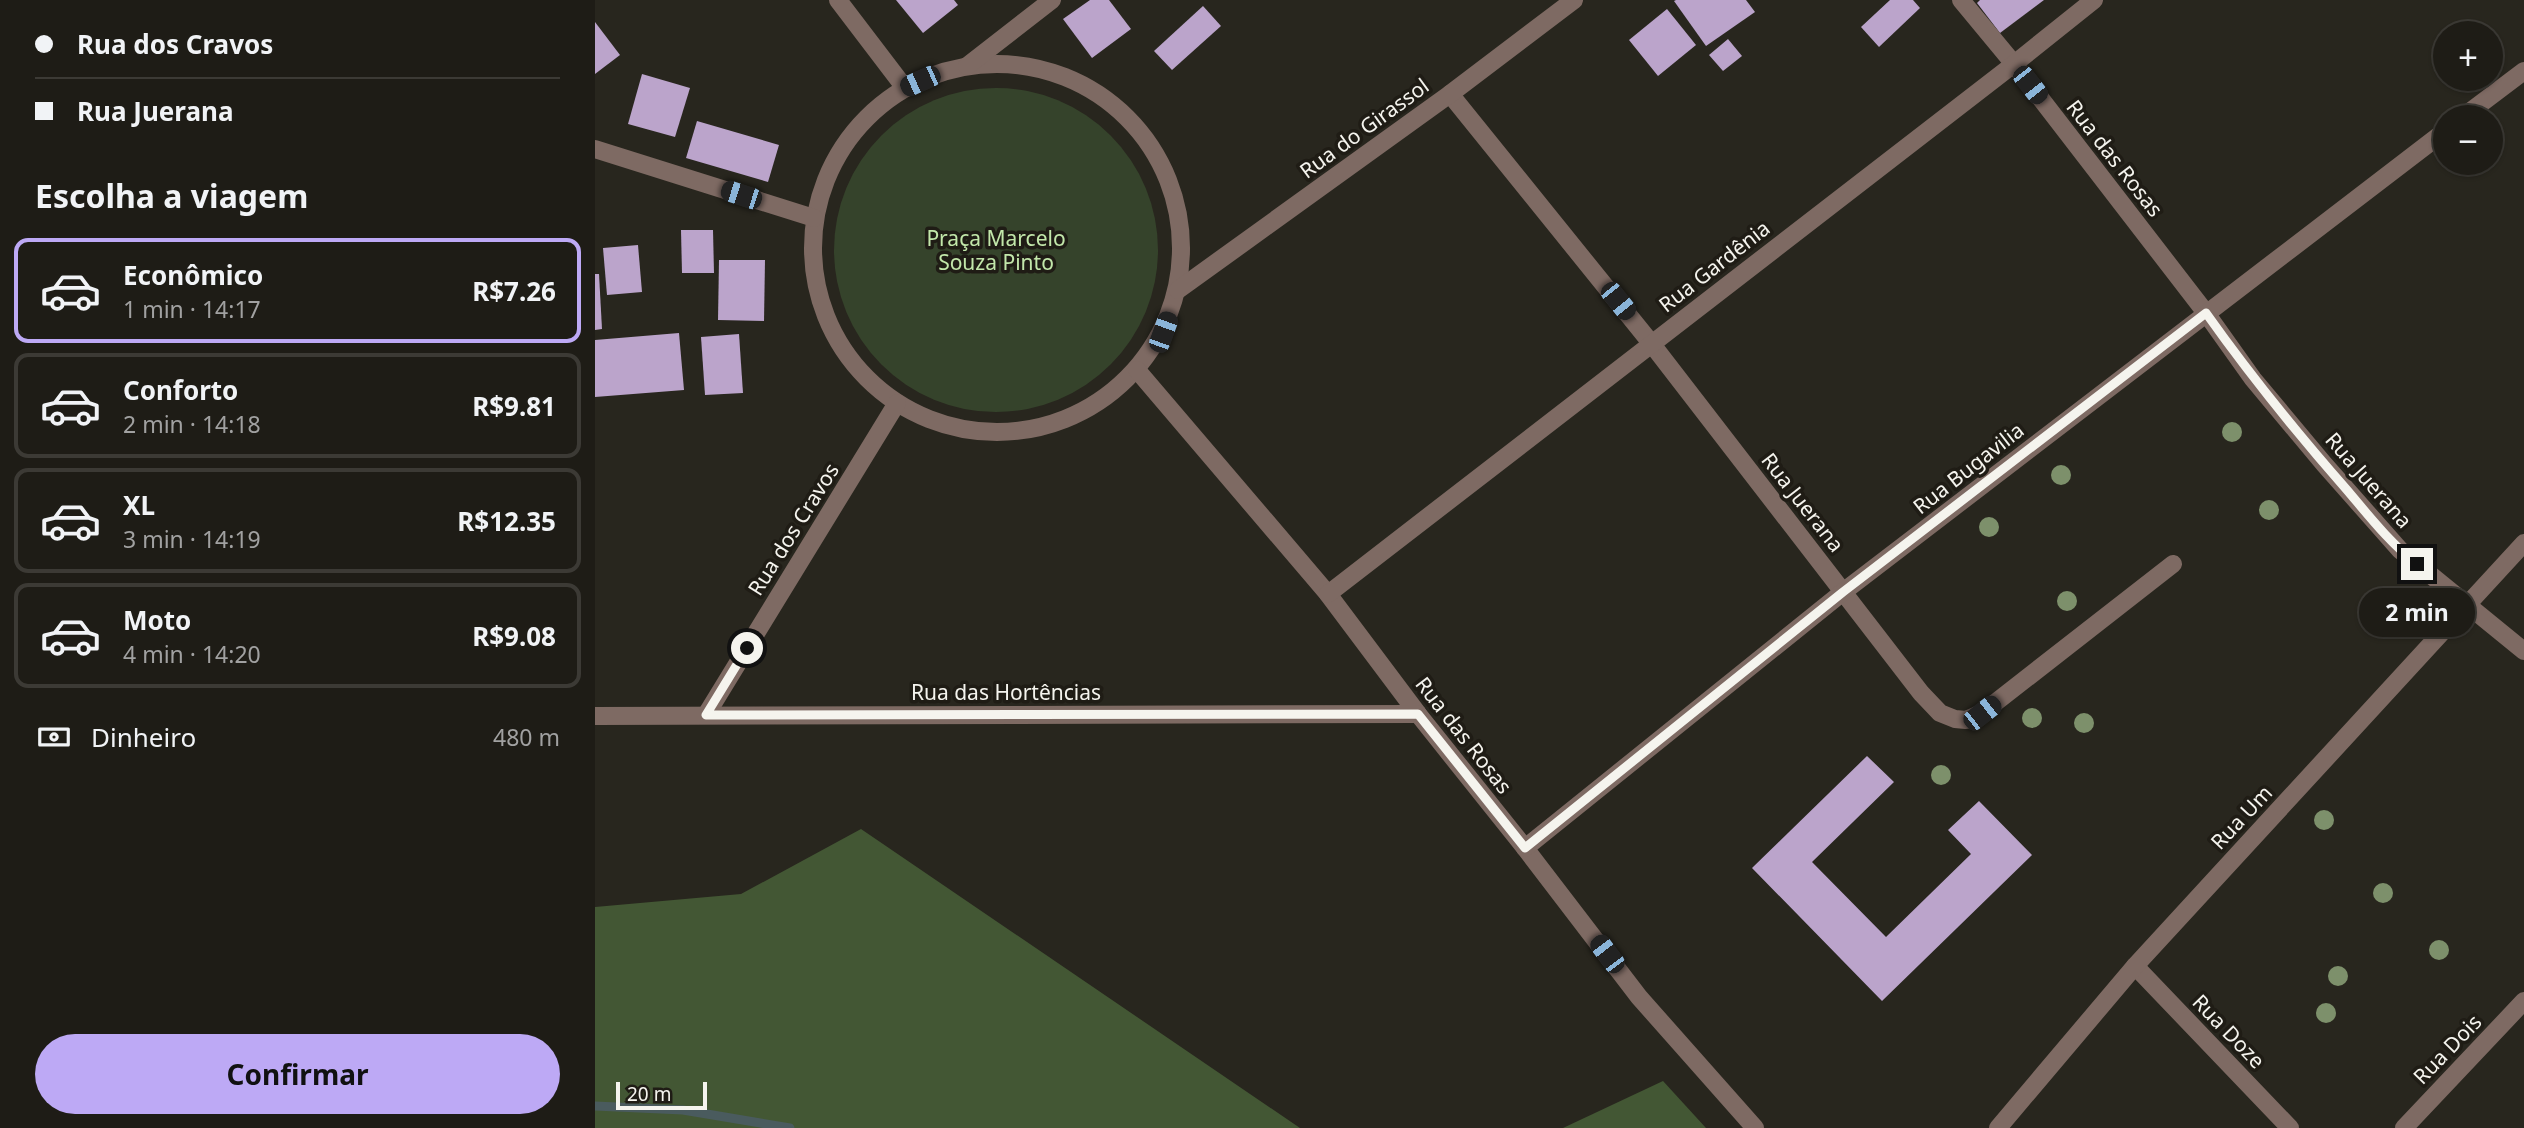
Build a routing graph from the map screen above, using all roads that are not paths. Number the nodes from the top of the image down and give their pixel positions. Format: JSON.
{"nodes":[{"id":1,"x":838,"y":0,"type":"edge"},
{"id":2,"x":1052,"y":0,"type":"edge"},
{"id":3,"x":1574,"y":0,"type":"edge"},
{"id":4,"x":1961,"y":0,"type":"edge"},
{"id":5,"x":2094,"y":0,"type":"edge"},
{"id":6,"x":2014,"y":64,"type":"junction"},
{"id":7,"x":967,"y":66,"type":"junction"},
{"id":8,"x":2524,"y":71,"type":"edge"},
{"id":9,"x":905,"y":88,"type":"junction"},
{"id":10,"x":1450,"y":94,"type":"junction"},
{"id":11,"x":2479,"y":105,"type":"edge"},
{"id":12,"x":2433,"y":140,"type":"edge"},
{"id":13,"x":595,"y":149,"type":"edge"},
{"id":14,"x":814,"y":218,"type":"junction"},
{"id":15,"x":1178,"y":290,"type":"junction"},
{"id":16,"x":2206,"y":313,"type":"junction"},
{"id":17,"x":1651,"y":343,"type":"junction"},
{"id":18,"x":1137,"y":370,"type":"junction"},
{"id":19,"x":897,"y":403,"type":"junction"},
{"id":20,"x":2524,"y":543,"type":"edge"},
{"id":21,"x":2173,"y":564,"type":"dead end"},
{"id":22,"x":1843,"y":592,"type":"junction"},
{"id":23,"x":1328,"y":594,"type":"junction"},
{"id":24,"x":2468,"y":604,"type":"junction"},
{"id":25,"x":2524,"y":651,"type":"edge"},
{"id":26,"x":1418,"y":714,"type":"junction"},
{"id":27,"x":706,"y":715,"type":"junction"},
{"id":28,"x":595,"y":716,"type":"edge"},
{"id":29,"x":1525,"y":848,"type":"junction"},
{"id":30,"x":2135,"y":966,"type":"junction"},
{"id":31,"x":2524,"y":1001,"type":"edge"},
{"id":32,"x":1755,"y":1128,"type":"edge"},
{"id":33,"x":1998,"y":1128,"type":"edge"},
{"id":34,"x":2290,"y":1128,"type":"edge"},
{"id":35,"x":2404,"y":1128,"type":"edge"}],
"edges":[{"from":1,"to":9,"type":"street"},
{"from":2,"to":7,"type":"street"},
{"from":3,"to":10,"type":"street","name":"Rua do Girassol"},
{"from":4,"to":6,"type":"street","name":"Rua das Rosas"},
{"from":5,"to":6,"type":"street","name":"Rua Gardênia"},
{"from":6,"to":16,"type":"street","name":"Rua das Rosas"},
{"from":6,"to":17,"type":"street","name":"Rua Gardênia"},
{"from":7,"to":9,"type":"street"},
{"from":7,"to":15,"type":"street"},
{"from":8,"to":11,"type":"street"},
{"from":9,"to":14,"type":"street"},
{"from":10,"to":15,"type":"street","name":"Rua do Girassol"},
{"from":10,"to":17,"type":"street","name":"Rua Juerana"},
{"from":12,"to":16,"type":"street","name":"Rua Bugavilia"},
{"from":13,"to":14,"type":"street"},
{"from":14,"to":19,"type":"street"},
{"from":15,"to":18,"type":"street"},
{"from":16,"to":22,"type":"street","name":"Rua Bugavilia"},
{"from":16,"to":24,"type":"street","name":"Rua Juerana"},
{"from":17,"to":22,"type":"street","name":"Rua Juerana"},
{"from":17,"to":23,"type":"street","name":"Rua Gardênia"},
{"from":18,"to":19,"type":"street"},
{"from":18,"to":23,"type":"street","name":"Rua das Rosas"},
{"from":19,"to":27,"type":"street","name":"Rua dos Cravos"},
{"from":20,"to":24,"type":"street","name":"Rua Um"},
{"from":21,"to":22,"type":"street","name":"Rua Juerana"},
{"from":22,"to":29,"type":"street","name":"Rua Bugavilia"},
{"from":23,"to":26,"type":"street","name":"Rua das Rosas"},
{"from":24,"to":25,"type":"street","name":"Rua Juerana"},
{"from":24,"to":30,"type":"street","name":"Rua Um"},
{"from":26,"to":27,"type":"street","name":"Rua das Hortências"},
{"from":26,"to":29,"type":"street","name":"Rua das Rosas"},
{"from":27,"to":28,"type":"street","name":"Rua das Hortências"},
{"from":29,"to":32,"type":"street","name":"Rua das Rosas"},
{"from":30,"to":33,"type":"street","name":"Rua Um"},
{"from":30,"to":34,"type":"street","name":"Rua Doze"},
{"from":31,"to":35,"type":"street","name":"Rua Dois"}]}
